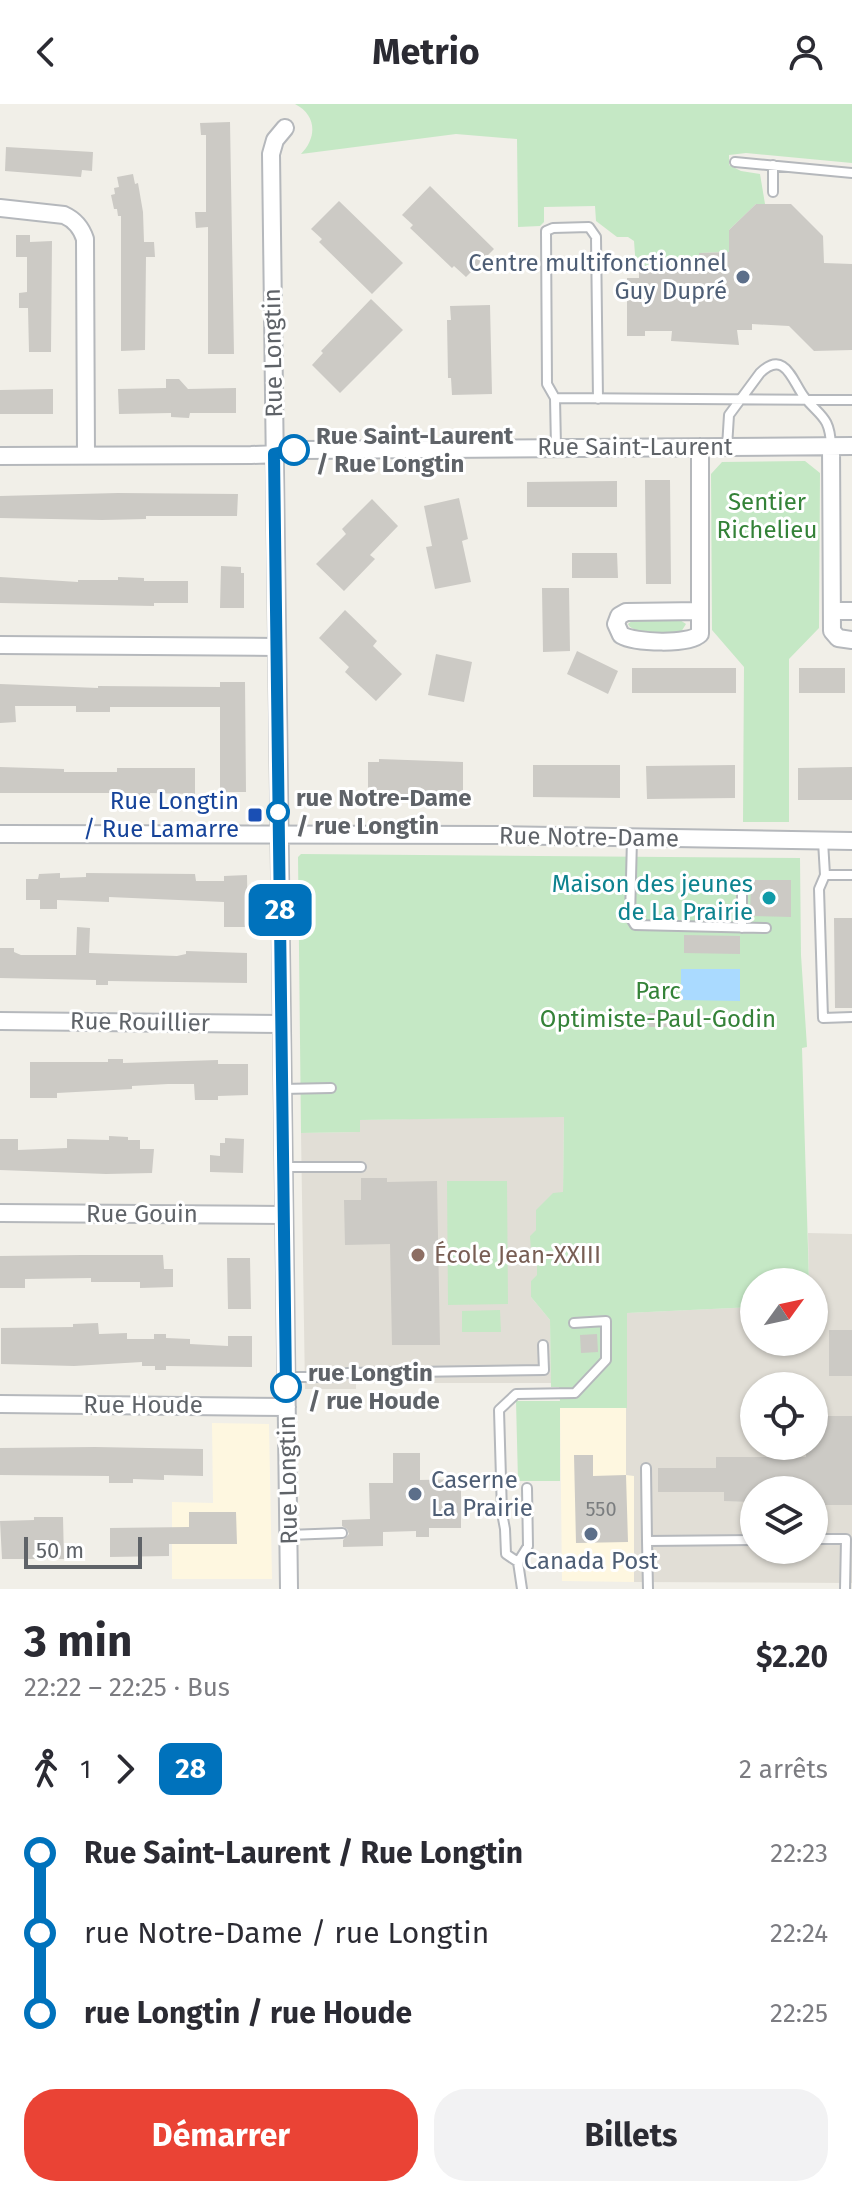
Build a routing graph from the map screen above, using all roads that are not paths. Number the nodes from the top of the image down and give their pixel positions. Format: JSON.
{"nodes":[{"id":1,"x":285,"y":128,"type":"dead end"},
{"id":2,"x":735,"y":162,"type":"dead end"},
{"id":3,"x":773,"y":165,"type":"junction"},
{"id":4,"x":852,"y":173,"type":"edge"},
{"id":5,"x":773,"y":192,"type":"dead end"},
{"id":6,"x":0,"y":208,"type":"edge"},
{"id":7,"x":555,"y":398,"type":"junction"},
{"id":8,"x":598,"y":399,"type":"junction"},
{"id":9,"x":806,"y":399,"type":"junction"},
{"id":10,"x":740,"y":400,"type":"junction"},
{"id":11,"x":852,"y":400,"type":"edge"},
{"id":12,"x":831,"y":446,"type":"junction"},
{"id":13,"x":852,"y":446,"type":"edge"},
{"id":14,"x":556,"y":447,"type":"junction"},
{"id":15,"x":700,"y":447,"type":"junction"},
{"id":16,"x":727,"y":447,"type":"junction"},
{"id":17,"x":274,"y":454,"type":"junction"},
{"id":18,"x":86,"y":455,"type":"junction"},
{"id":19,"x":0,"y":456,"type":"edge"},
{"id":20,"x":700,"y":611,"type":"junction"},
{"id":21,"x":832,"y":611,"type":"junction"},
{"id":22,"x":852,"y":611,"type":"edge"},
{"id":23,"x":852,"y":640,"type":"edge"},
{"id":24,"x":0,"y":645,"type":"edge"},
{"id":25,"x":276,"y":647,"type":"junction"},
{"id":26,"x":0,"y":834,"type":"edge"},
{"id":27,"x":279,"y":836,"type":"junction"},
{"id":28,"x":632,"y":839,"type":"junction"},
{"id":29,"x":823,"y":841,"type":"junction"},
{"id":30,"x":852,"y":841,"type":"edge"},
{"id":31,"x":825,"y":875,"type":"junction"},
{"id":32,"x":852,"y":875,"type":"edge"},
{"id":33,"x":742,"y":885,"type":"dead end"},
{"id":34,"x":742,"y":928,"type":"junction"},
{"id":35,"x":766,"y":928,"type":"dead end"},
{"id":36,"x":852,"y":1017,"type":"edge"},
{"id":37,"x":0,"y":1021,"type":"edge"},
{"id":38,"x":281,"y":1024,"type":"junction"},
{"id":39,"x":331,"y":1088,"type":"dead end"},
{"id":40,"x":282,"y":1089,"type":"junction"},
{"id":41,"x":283,"y":1167,"type":"junction"},
{"id":42,"x":361,"y":1167,"type":"dead end"},
{"id":43,"x":0,"y":1213,"type":"edge"},
{"id":44,"x":283,"y":1215,"type":"junction"},
{"id":45,"x":574,"y":1323,"type":"dead end"},
{"id":46,"x":543,"y":1345,"type":"dead end"},
{"id":47,"x":286,"y":1377,"type":"junction"},
{"id":48,"x":0,"y":1404,"type":"edge"},
{"id":49,"x":287,"y":1407,"type":"junction"},
{"id":50,"x":646,"y":1468,"type":"dead end"},
{"id":51,"x":527,"y":1488,"type":"dead end"},
{"id":52,"x":342,"y":1533,"type":"dead end"},
{"id":53,"x":288,"y":1535,"type":"junction"},
{"id":54,"x":828,"y":1539,"type":"edge"},
{"id":55,"x":849,"y":1539,"type":"edge"},
{"id":56,"x":740,"y":1540,"type":"edge"},
{"id":57,"x":647,"y":1541,"type":"junction"},
{"id":58,"x":518,"y":1562,"type":"junction"},
{"id":59,"x":289,"y":1589,"type":"edge"},
{"id":60,"x":522,"y":1589,"type":"edge"},
{"id":61,"x":648,"y":1589,"type":"edge"},
{"id":62,"x":845,"y":1589,"type":"edge"}],
"edges":[{"from":1,"to":17,"type":"street","name":"Rue Longtin"},
{"from":2,"to":3,"type":"lane"},
{"from":3,"to":4,"type":"lane"},
{"from":3,"to":5,"type":"lane"},
{"from":6,"to":18,"type":"street"},
{"from":7,"to":8,"type":"lane"},
{"from":7,"to":8,"type":"lane"},
{"from":7,"to":14,"type":"lane"},
{"from":8,"to":10,"type":"lane"},
{"from":9,"to":10,"type":"lane"},
{"from":9,"to":10,"type":"lane"},
{"from":9,"to":11,"type":"lane"},
{"from":9,"to":12,"type":"lane"},
{"from":10,"to":16,"type":"lane"},
{"from":12,"to":13,"type":"street","name":"Rue Saint-Laurent"},
{"from":12,"to":16,"type":"street","name":"Rue Saint-Laurent"},
{"from":12,"to":21,"type":"street"},
{"from":14,"to":15,"type":"street","name":"Rue Saint-Laurent"},
{"from":14,"to":17,"type":"street","name":"Rue Saint-Laurent"},
{"from":15,"to":16,"type":"street","name":"Rue Saint-Laurent"},
{"from":15,"to":20,"type":"street"},
{"from":17,"to":18,"type":"street","name":"Rue Saint-Laurent"},
{"from":17,"to":25,"type":"street","name":"Rue Longtin"},
{"from":18,"to":19,"type":"street","name":"Rue Saint-Laurent"},
{"from":20,"to":20,"type":"street"},
{"from":21,"to":22,"type":"street"},
{"from":21,"to":23,"type":"street"},
{"from":24,"to":25,"type":"street"},
{"from":25,"to":27,"type":"street","name":"Rue Longtin"},
{"from":26,"to":27,"type":"street","name":"Rue Notre-Dame"},
{"from":27,"to":28,"type":"street","name":"Rue Notre-Dame"},
{"from":27,"to":38,"type":"street","name":"Rue Longtin"},
{"from":28,"to":29,"type":"street","name":"Rue Notre-Dame"},
{"from":28,"to":34,"type":"lane"},
{"from":29,"to":30,"type":"street","name":"Rue Notre-Dame"},
{"from":29,"to":31,"type":"lane"},
{"from":31,"to":32,"type":"lane"},
{"from":31,"to":36,"type":"lane"},
{"from":33,"to":34,"type":"lane"},
{"from":34,"to":35,"type":"lane"},
{"from":37,"to":38,"type":"street","name":"Rue Rouillier"},
{"from":38,"to":40,"type":"street","name":"Rue Longtin"},
{"from":39,"to":40,"type":"lane"},
{"from":40,"to":41,"type":"street","name":"Rue Longtin"},
{"from":41,"to":42,"type":"lane"},
{"from":41,"to":44,"type":"street","name":"Rue Longtin"},
{"from":43,"to":44,"type":"street","name":"Rue Gouin"},
{"from":44,"to":47,"type":"street","name":"Rue Longtin"},
{"from":45,"to":58,"type":"lane"},
{"from":46,"to":47,"type":"lane"},
{"from":47,"to":49,"type":"street","name":"Rue Longtin"},
{"from":48,"to":49,"type":"street","name":"Rue Houde"},
{"from":49,"to":53,"type":"street","name":"Rue Longtin"},
{"from":50,"to":57,"type":"lane"},
{"from":51,"to":58,"type":"lane"},
{"from":52,"to":53,"type":"lane"},
{"from":53,"to":59,"type":"street","name":"Rue Longtin"},
{"from":54,"to":55,"type":"lane"},
{"from":55,"to":62,"type":"lane"},
{"from":56,"to":57,"type":"lane"},
{"from":57,"to":61,"type":"lane"},
{"from":58,"to":60,"type":"lane"}]}
